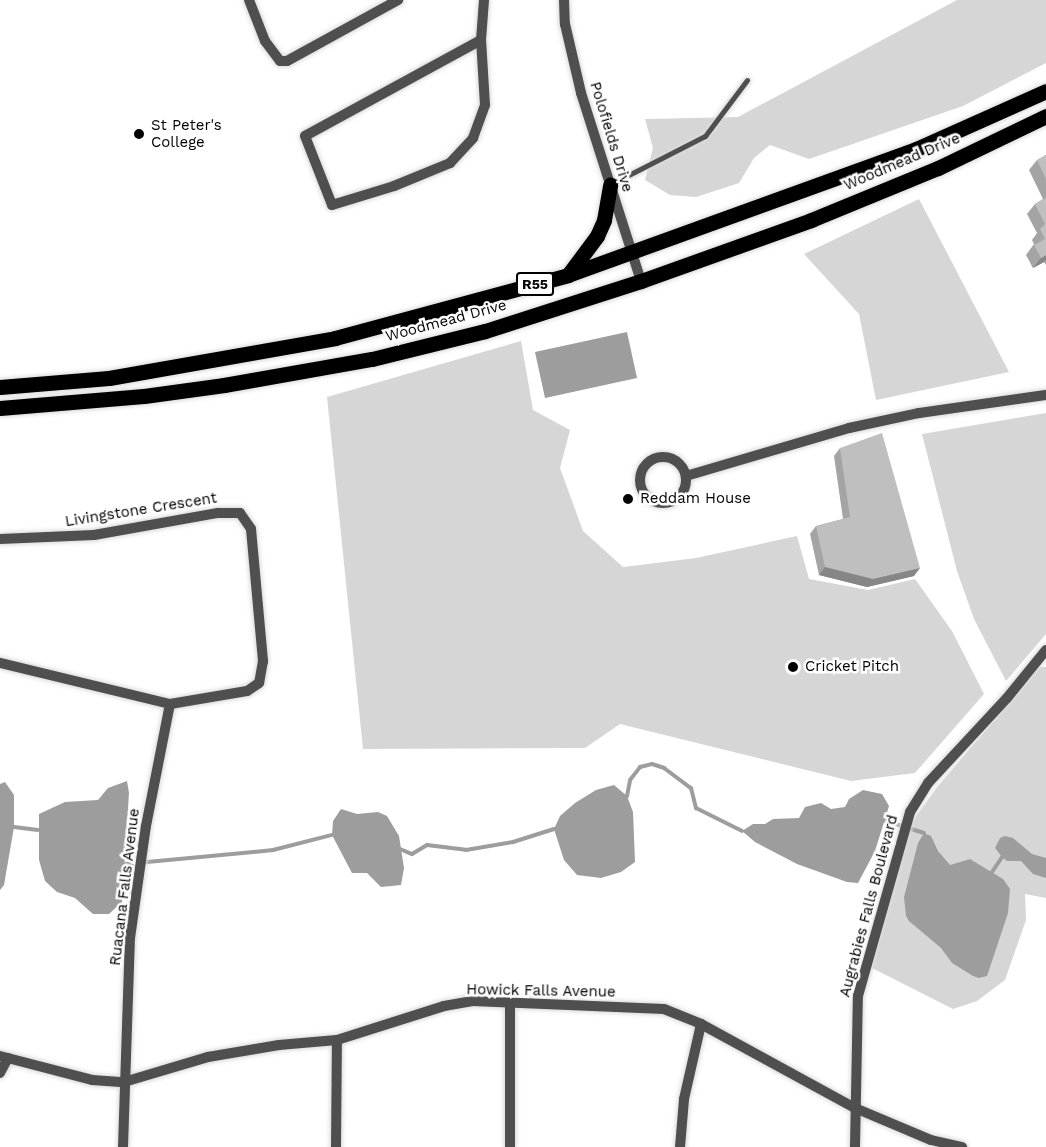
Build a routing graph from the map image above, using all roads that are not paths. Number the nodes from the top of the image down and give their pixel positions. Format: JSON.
{"nodes":[{"id":1,"x":249,"y":0,"type":"edge"},
{"id":2,"x":398,"y":0,"type":"edge"},
{"id":3,"x":484,"y":0,"type":"edge"},
{"id":4,"x":564,"y":0,"type":"edge"},
{"id":5,"x":481,"y":40,"type":"junction"},
{"id":6,"x":747,"y":80,"type":"dead end"},
{"id":7,"x":1046,"y":91,"type":"edge"},
{"id":8,"x":1046,"y":116,"type":"edge"},
{"id":9,"x":610,"y":185,"type":"junction"},
{"id":10,"x":631,"y":253,"type":"junction"},
{"id":11,"x":568,"y":275,"type":"junction"},
{"id":12,"x":641,"y":282,"type":"junction"},
{"id":13,"x":0,"y":387,"type":"edge"},
{"id":14,"x":1046,"y":394,"type":"edge"},
{"id":15,"x":0,"y":408,"type":"edge"},
{"id":16,"x":686,"y":476,"type":"junction"},
{"id":17,"x":0,"y":539,"type":"edge"},
{"id":18,"x":1046,"y":650,"type":"edge"},
{"id":19,"x":0,"y":663,"type":"edge"},
{"id":20,"x":170,"y":704,"type":"junction"},
{"id":21,"x":510,"y":1003,"type":"junction"},
{"id":22,"x":701,"y":1024,"type":"junction"},
{"id":23,"x":337,"y":1040,"type":"junction"},
{"id":24,"x":4,"y":1057,"type":"edge"},
{"id":25,"x":0,"y":1073,"type":"edge"},
{"id":26,"x":124,"y":1082,"type":"junction"},
{"id":27,"x":855,"y":1108,"type":"junction"},
{"id":28,"x":123,"y":1147,"type":"edge"},
{"id":29,"x":336,"y":1147,"type":"edge"},
{"id":30,"x":510,"y":1147,"type":"edge"},
{"id":31,"x":680,"y":1147,"type":"edge"},
{"id":32,"x":855,"y":1147,"type":"edge"},
{"id":33,"x":962,"y":1147,"type":"edge"}],
"edges":[{"from":1,"to":2,"type":"street"},
{"from":3,"to":5,"type":"street"},
{"from":4,"to":9,"type":"street","name":"Polofields Drive"},
{"from":5,"to":5,"type":"street"},
{"from":6,"to":9,"type":"lane"},
{"from":7,"to":10,"type":"main road","name":"Woodmead Drive","number":"R55"},
{"from":8,"to":12,"type":"main road","name":"Woodmead Drive","number":"R55"},
{"from":9,"to":10,"type":"street","name":"Polofields Drive"},
{"from":9,"to":11,"type":"main road"},
{"from":10,"to":11,"type":"main road","name":"Woodmead Drive","number":"R55"},
{"from":10,"to":12,"type":"street","name":"Polofields Drive"},
{"from":11,"to":13,"type":"main road","name":"Woodmead Drive","number":"R55"},
{"from":12,"to":15,"type":"main road","name":"Woodmead Drive","number":"R55"},
{"from":14,"to":16,"type":"street"},
{"from":16,"to":16,"type":"street"},
{"from":17,"to":20,"type":"street","name":"Livingstone Crescent"},
{"from":18,"to":27,"type":"street","name":"Augrabies Falls Boulevard"},
{"from":19,"to":20,"type":"street","name":"Livingstone Crescent"},
{"from":20,"to":26,"type":"street","name":"Ruacana Falls Avenue"},
{"from":21,"to":22,"type":"street","name":"Howick Falls Avenue"},
{"from":21,"to":23,"type":"street","name":"Howick Falls Avenue"},
{"from":21,"to":30,"type":"street"},
{"from":22,"to":27,"type":"street","name":"Howick Falls Avenue"},
{"from":22,"to":31,"type":"street"},
{"from":23,"to":26,"type":"street","name":"Howick Falls Avenue"},
{"from":23,"to":29,"type":"street"},
{"from":24,"to":25,"type":"street"},
{"from":24,"to":26,"type":"street","name":"Howick Falls Avenue"},
{"from":26,"to":28,"type":"street","name":"Ruacana Falls Avenue"},
{"from":27,"to":32,"type":"street","name":"Augrabies Falls Boulevard"},
{"from":27,"to":33,"type":"street","name":"Howick Falls Avenue"}]}
